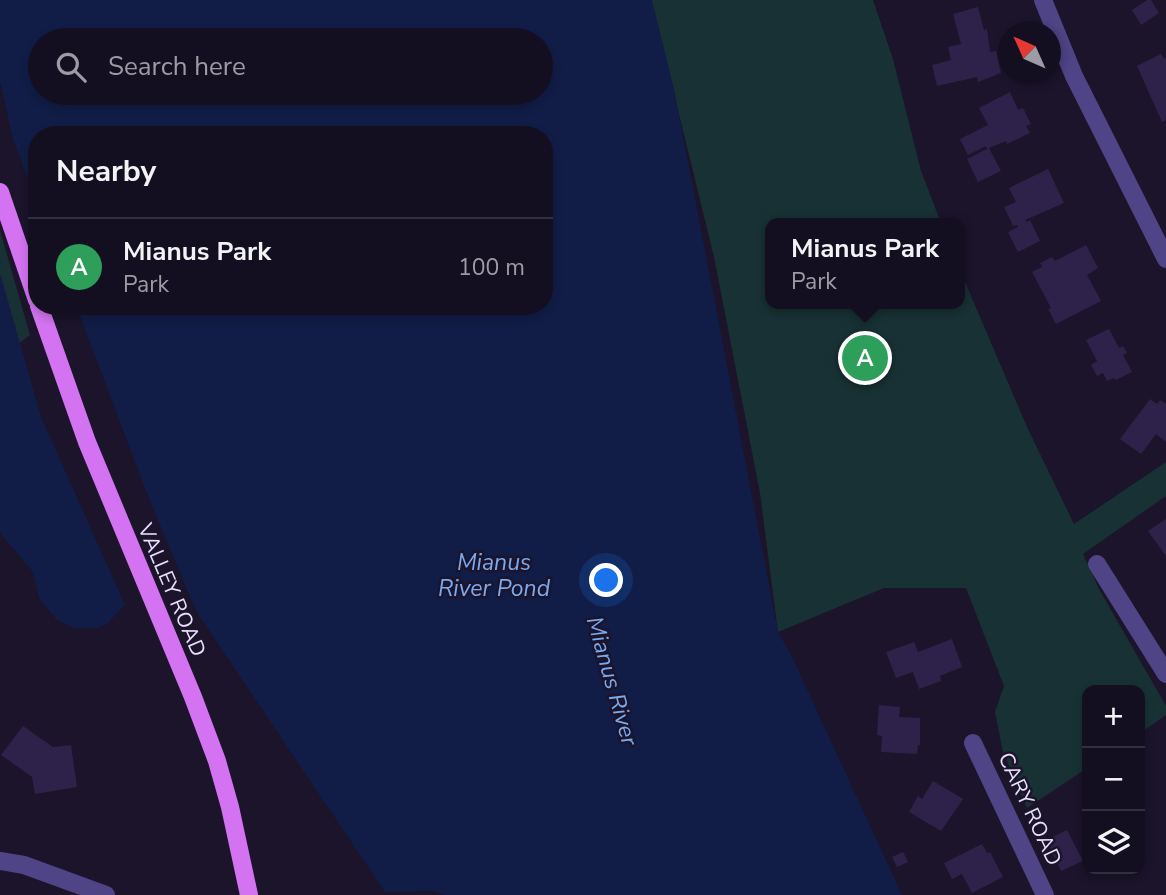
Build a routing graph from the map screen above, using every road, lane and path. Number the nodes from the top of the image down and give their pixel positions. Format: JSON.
{"nodes":[{"id":1,"x":1043,"y":0,"type":"edge"},
{"id":2,"x":0,"y":192,"type":"edge"},
{"id":3,"x":1166,"y":260,"type":"edge"},
{"id":4,"x":28,"y":274,"type":"edge"},
{"id":5,"x":42,"y":315,"type":"edge"},
{"id":6,"x":1097,"y":564,"type":"dead end"},
{"id":7,"x":1166,"y":674,"type":"edge"},
{"id":8,"x":973,"y":743,"type":"dead end"},
{"id":9,"x":0,"y":861,"type":"edge"},
{"id":10,"x":106,"y":895,"type":"edge"},
{"id":11,"x":249,"y":895,"type":"edge"},
{"id":12,"x":1045,"y":895,"type":"edge"}],
"edges":[{"from":1,"to":3,"type":"street"},
{"from":2,"to":4,"type":"main road"},
{"from":5,"to":11,"type":"main road","name":"VALLEY ROAD"},
{"from":6,"to":7,"type":"street"},
{"from":8,"to":12,"type":"street","name":"CARY ROAD"},
{"from":9,"to":10,"type":"street"}]}
